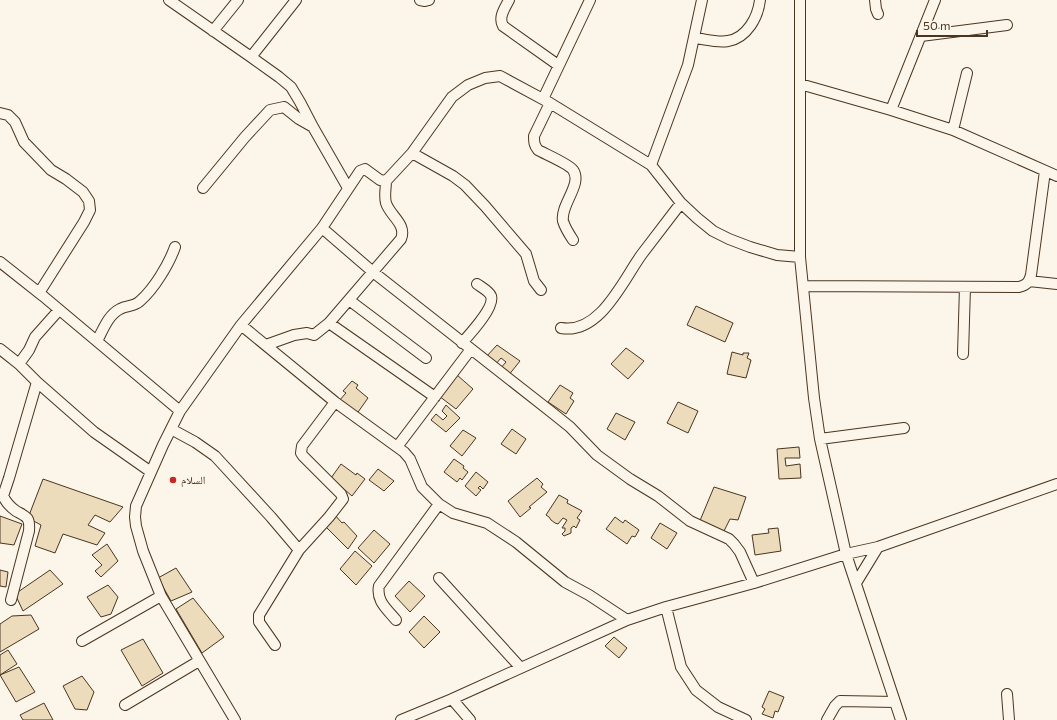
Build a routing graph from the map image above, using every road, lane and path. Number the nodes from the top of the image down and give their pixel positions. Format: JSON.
{"nodes":[{"id":1,"x":169,"y":0,"type":"edge"},
{"id":2,"x":238,"y":0,"type":"edge"},
{"id":3,"x":296,"y":0,"type":"edge"},
{"id":4,"x":420,"y":0,"type":"edge"},
{"id":5,"x":428,"y":0,"type":"edge"},
{"id":6,"x":509,"y":0,"type":"edge"},
{"id":7,"x":590,"y":0,"type":"edge"},
{"id":8,"x":702,"y":0,"type":"edge"},
{"id":9,"x":760,"y":0,"type":"edge"},
{"id":10,"x":800,"y":0,"type":"edge"},
{"id":11,"x":876,"y":0,"type":"edge"},
{"id":12,"x":935,"y":0,"type":"edge"},
{"id":13,"x":878,"y":14,"type":"dead end"},
{"id":14,"x":1007,"y":25,"type":"dead end"},
{"id":15,"x":213,"y":31,"type":"junction"},
{"id":16,"x":921,"y":36,"type":"junction"},
{"id":17,"x":694,"y":38,"type":"junction"},
{"id":18,"x":251,"y":57,"type":"junction"},
{"id":19,"x":558,"y":65,"type":"junction"},
{"id":20,"x":967,"y":73,"type":"dead end"},
{"id":21,"x":800,"y":84,"type":"junction"},
{"id":22,"x":546,"y":101,"type":"junction"},
{"id":23,"x":891,"y":110,"type":"junction"},
{"id":24,"x":0,"y":113,"type":"edge"},
{"id":25,"x":313,"y":126,"type":"junction"},
{"id":26,"x":953,"y":130,"type":"junction"},
{"id":27,"x":412,"y":153,"type":"junction"},
{"id":28,"x":651,"y":165,"type":"junction"},
{"id":29,"x":1046,"y":171,"type":"junction"},
{"id":30,"x":1057,"y":176,"type":"edge"},
{"id":31,"x":386,"y":181,"type":"junction"},
{"id":32,"x":203,"y":188,"type":"dead end"},
{"id":33,"x":348,"y":188,"type":"junction"},
{"id":34,"x":681,"y":203,"type":"junction"},
{"id":35,"x":322,"y":228,"type":"junction"},
{"id":36,"x":573,"y":240,"type":"dead end"},
{"id":37,"x":175,"y":247,"type":"dead end"},
{"id":38,"x":800,"y":257,"type":"junction"},
{"id":39,"x":0,"y":262,"type":"edge"},
{"id":40,"x":373,"y":272,"type":"junction"},
{"id":41,"x":1029,"y":281,"type":"junction"},
{"id":42,"x":477,"y":284,"type":"dead end"},
{"id":43,"x":1057,"y":284,"type":"edge"},
{"id":44,"x":803,"y":286,"type":"junction"},
{"id":45,"x":965,"y":287,"type":"junction"},
{"id":46,"x":541,"y":290,"type":"dead end"},
{"id":47,"x":39,"y":293,"type":"junction"},
{"id":48,"x":349,"y":300,"type":"junction"},
{"id":49,"x":59,"y":310,"type":"junction"},
{"id":50,"x":330,"y":323,"type":"junction"},
{"id":51,"x":241,"y":325,"type":"junction"},
{"id":52,"x":561,"y":328,"type":"dead end"},
{"id":53,"x":97,"y":341,"type":"junction"},
{"id":54,"x":462,"y":343,"type":"junction"},
{"id":55,"x":266,"y":345,"type":"junction"},
{"id":56,"x":0,"y":349,"type":"edge"},
{"id":57,"x":471,"y":349,"type":"junction"},
{"id":58,"x":963,"y":354,"type":"dead end"},
{"id":59,"x":426,"y":358,"type":"dead end"},
{"id":60,"x":19,"y":364,"type":"junction"},
{"id":61,"x":36,"y":382,"type":"junction"},
{"id":62,"x":435,"y":397,"type":"junction"},
{"id":63,"x":335,"y":402,"type":"junction"},
{"id":64,"x":180,"y":411,"type":"junction"},
{"id":65,"x":904,"y":428,"type":"dead end"},
{"id":66,"x":171,"y":429,"type":"junction"},
{"id":67,"x":820,"y":439,"type":"junction"},
{"id":68,"x":397,"y":447,"type":"junction"},
{"id":69,"x":151,"y":472,"type":"junction"},
{"id":70,"x":1057,"y":484,"type":"edge"},
{"id":71,"x":1,"y":496,"type":"edge"},
{"id":72,"x":439,"y":504,"type":"junction"},
{"id":73,"x":878,"y":547,"type":"junction"},
{"id":74,"x":299,"y":550,"type":"junction"},
{"id":75,"x":846,"y":554,"type":"junction"},
{"id":76,"x":439,"y":578,"type":"dead end"},
{"id":77,"x":754,"y":583,"type":"junction"},
{"id":78,"x":856,"y":583,"type":"junction"},
{"id":79,"x":161,"y":596,"type":"junction"},
{"id":80,"x":12,"y":600,"type":"dead end"},
{"id":81,"x":666,"y":607,"type":"junction"},
{"id":82,"x":396,"y":620,"type":"dead end"},
{"id":83,"x":627,"y":620,"type":"junction"},
{"id":84,"x":82,"y":641,"type":"dead end"},
{"id":85,"x":274,"y":645,"type":"dead end"},
{"id":86,"x":199,"y":661,"type":"junction"},
{"id":87,"x":520,"y":667,"type":"junction"},
{"id":88,"x":1007,"y":694,"type":"dead end"},
{"id":89,"x":452,"y":699,"type":"junction"},
{"id":90,"x":895,"y":702,"type":"junction"},
{"id":91,"x":125,"y":705,"type":"dead end"},
{"id":92,"x":235,"y":720,"type":"edge"},
{"id":93,"x":401,"y":720,"type":"edge"},
{"id":94,"x":470,"y":720,"type":"edge"},
{"id":95,"x":746,"y":720,"type":"edge"},
{"id":96,"x":827,"y":720,"type":"edge"},
{"id":97,"x":901,"y":720,"type":"edge"},
{"id":98,"x":1009,"y":720,"type":"edge"}],
"edges":[{"from":1,"to":15,"type":"street"},
{"from":2,"to":15,"type":"street"},
{"from":3,"to":18,"type":"street"},
{"from":4,"to":5,"type":"street"},
{"from":6,"to":19,"type":"street"},
{"from":7,"to":19,"type":"street"},
{"from":8,"to":17,"type":"street"},
{"from":9,"to":17,"type":"street"},
{"from":10,"to":21,"type":"street"},
{"from":11,"to":13,"type":"street"},
{"from":12,"to":16,"type":"street"},
{"from":14,"to":16,"type":"street"},
{"from":15,"to":18,"type":"street"},
{"from":16,"to":23,"type":"street"},
{"from":17,"to":28,"type":"street"},
{"from":18,"to":25,"type":"street"},
{"from":19,"to":22,"type":"street"},
{"from":20,"to":26,"type":"street"},
{"from":21,"to":23,"type":"street"},
{"from":21,"to":38,"type":"street"},
{"from":22,"to":27,"type":"street"},
{"from":22,"to":28,"type":"street"},
{"from":22,"to":36,"type":"street"},
{"from":23,"to":26,"type":"street"},
{"from":24,"to":47,"type":"street"},
{"from":25,"to":32,"type":"street"},
{"from":25,"to":33,"type":"street"},
{"from":26,"to":29,"type":"street"},
{"from":27,"to":31,"type":"street"},
{"from":27,"to":46,"type":"street"},
{"from":28,"to":34,"type":"street"},
{"from":29,"to":30,"type":"street"},
{"from":29,"to":41,"type":"street"},
{"from":31,"to":33,"type":"street"},
{"from":31,"to":40,"type":"street"},
{"from":33,"to":35,"type":"street"},
{"from":34,"to":38,"type":"street"},
{"from":34,"to":52,"type":"street"},
{"from":35,"to":40,"type":"street"},
{"from":35,"to":51,"type":"street"},
{"from":37,"to":53,"type":"street"},
{"from":38,"to":44,"type":"street"},
{"from":39,"to":47,"type":"street"},
{"from":40,"to":48,"type":"street"},
{"from":40,"to":54,"type":"street"},
{"from":41,"to":43,"type":"street"},
{"from":41,"to":45,"type":"street"},
{"from":42,"to":54,"type":"street"},
{"from":44,"to":45,"type":"street"},
{"from":44,"to":67,"type":"street"},
{"from":45,"to":58,"type":"street"},
{"from":47,"to":49,"type":"street"},
{"from":48,"to":50,"type":"street"},
{"from":48,"to":59,"type":"street"},
{"from":49,"to":53,"type":"street"},
{"from":49,"to":60,"type":"street"},
{"from":50,"to":55,"type":"street"},
{"from":50,"to":62,"type":"street"},
{"from":51,"to":55,"type":"street"},
{"from":51,"to":64,"type":"street"},
{"from":53,"to":64,"type":"street"},
{"from":54,"to":57,"type":"street"},
{"from":55,"to":63,"type":"street"},
{"from":56,"to":60,"type":"street"},
{"from":57,"to":62,"type":"street"},
{"from":57,"to":77,"type":"street"},
{"from":60,"to":61,"type":"street"},
{"from":61,"to":69,"type":"street"},
{"from":61,"to":71,"type":"street"},
{"from":62,"to":68,"type":"street"},
{"from":63,"to":68,"type":"street"},
{"from":63,"to":74,"type":"street"},
{"from":64,"to":66,"type":"street"},
{"from":65,"to":67,"type":"street"},
{"from":66,"to":69,"type":"street"},
{"from":66,"to":74,"type":"street"},
{"from":67,"to":75,"type":"street"},
{"from":68,"to":72,"type":"street"},
{"from":69,"to":79,"type":"street"},
{"from":70,"to":73,"type":"street"},
{"from":71,"to":80,"type":"street"},
{"from":72,"to":82,"type":"street"},
{"from":72,"to":83,"type":"street"},
{"from":73,"to":75,"type":"street"},
{"from":73,"to":78,"type":"street"},
{"from":74,"to":85,"type":"street"},
{"from":75,"to":77,"type":"street"},
{"from":75,"to":78,"type":"street"},
{"from":76,"to":87,"type":"street"},
{"from":77,"to":81,"type":"street"},
{"from":78,"to":90,"type":"street"},
{"from":79,"to":84,"type":"street"},
{"from":79,"to":86,"type":"street"},
{"from":81,"to":83,"type":"street"},
{"from":81,"to":95,"type":"street"},
{"from":83,"to":87,"type":"street"},
{"from":86,"to":91,"type":"street"},
{"from":86,"to":92,"type":"street"},
{"from":87,"to":89,"type":"street"},
{"from":88,"to":98,"type":"street"},
{"from":89,"to":93,"type":"street"},
{"from":89,"to":94,"type":"street"},
{"from":90,"to":96,"type":"street"},
{"from":90,"to":97,"type":"street"}]}
